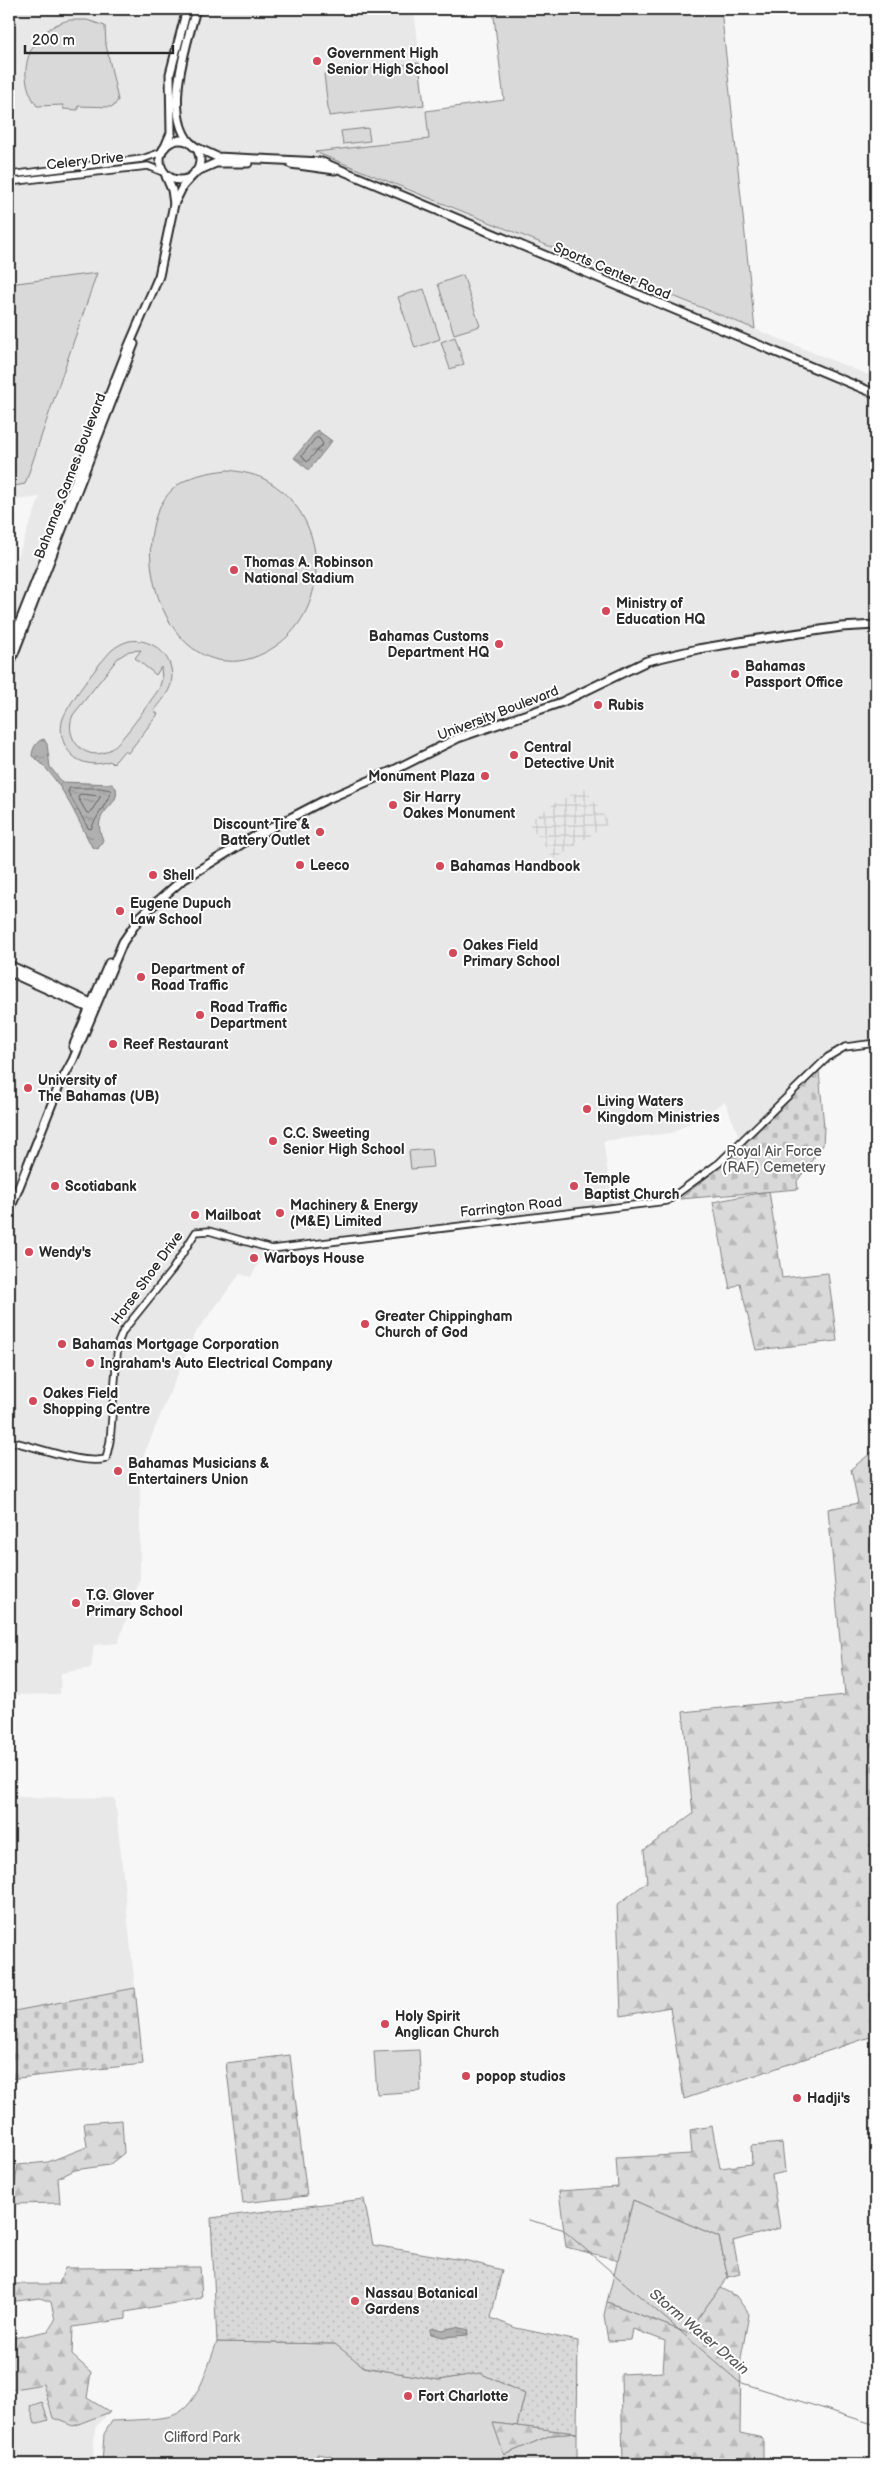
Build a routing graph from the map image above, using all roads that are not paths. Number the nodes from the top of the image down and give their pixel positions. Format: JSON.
{"nodes":[{"id":1,"x":187,"y":9,"type":"edge"},
{"id":2,"x":196,"y":9,"type":"edge"},
{"id":3,"x":192,"y":145,"type":"junction"},
{"id":4,"x":164,"y":150,"type":"junction"},
{"id":5,"x":338,"y":170,"type":"junction"},
{"id":6,"x":164,"y":173,"type":"junction"},
{"id":7,"x":194,"y":174,"type":"junction"},
{"id":8,"x":9,"y":175,"type":"edge"},
{"id":9,"x":9,"y":182,"type":"edge"},
{"id":10,"x":174,"y":204,"type":"junction"},
{"id":11,"x":152,"y":294,"type":"junction"},
{"id":12,"x":876,"y":394,"type":"edge"},
{"id":13,"x":876,"y":626,"type":"edge"},
{"id":14,"x":9,"y":649,"type":"edge"},
{"id":15,"x":9,"y":666,"type":"edge"},
{"id":16,"x":9,"y":965,"type":"edge"},
{"id":17,"x":9,"y":972,"type":"edge"},
{"id":18,"x":92,"y":1006,"type":"junction"},
{"id":19,"x":876,"y":1042,"type":"edge"},
{"id":20,"x":9,"y":1212,"type":"edge"},
{"id":21,"x":196,"y":1232,"type":"joint"},
{"id":22,"x":9,"y":1441,"type":"edge"}],
"edges":[{"from":1,"to":4,"type":"main road"},
{"from":2,"to":3,"type":"main road"},
{"from":3,"to":4,"type":"main road"},
{"from":3,"to":5,"type":"main road","name":"Sports Center Road"},
{"from":3,"to":7,"type":"main road"},
{"from":4,"to":6,"type":"main road"},
{"from":4,"to":8,"type":"street","name":"Celery Drive"},
{"from":5,"to":7,"type":"main road","name":"Sports Center Road"},
{"from":5,"to":12,"type":"main road","name":"Sports Center Road"},
{"from":6,"to":7,"type":"main road"},
{"from":6,"to":9,"type":"street","name":"Celery Drive"},
{"from":6,"to":10,"type":"main road","name":"Bahamas Games Boulevard"},
{"from":7,"to":10,"type":"main road","name":"Bahamas Games Boulevard"},
{"from":10,"to":11,"type":"main road","name":"Bahamas Games Boulevard"},
{"from":11,"to":14,"type":"main road","name":"Bahamas Games Boulevard"},
{"from":11,"to":15,"type":"main road","name":"Bahamas Games Boulevard"},
{"from":13,"to":18,"type":"main road","name":"University Boulevard"},
{"from":16,"to":18,"type":"main road"},
{"from":17,"to":18,"type":"main road"},
{"from":18,"to":20,"type":"main road","name":"University Boulevard"},
{"from":19,"to":21,"type":"street","name":"Farrington Road"},
{"from":21,"to":22,"type":"street","name":"Horse Shoe Drive"}]}
